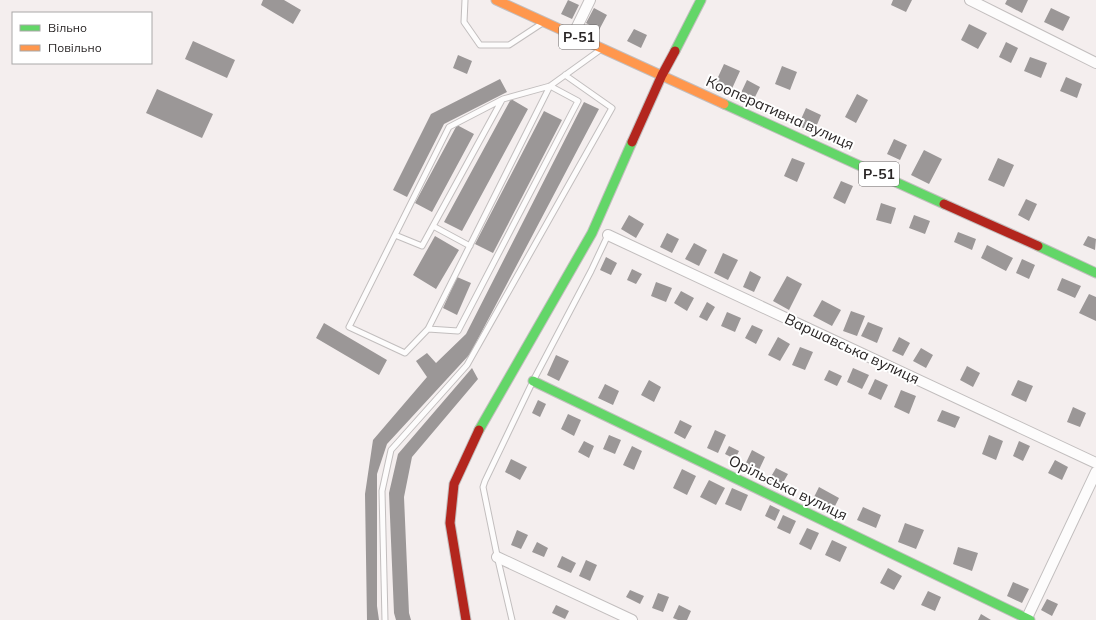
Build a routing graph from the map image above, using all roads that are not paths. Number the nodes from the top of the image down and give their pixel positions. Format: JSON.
{"nodes":[{"id":1,"x":465,"y":0,"type":"edge"},
{"id":2,"x":497,"y":0,"type":"edge"},
{"id":3,"x":590,"y":0,"type":"edge"},
{"id":4,"x":701,"y":0,"type":"edge"},
{"id":5,"x":970,"y":0,"type":"edge"},
{"id":6,"x":544,"y":22,"type":"junction"},
{"id":7,"x":573,"y":35,"type":"junction"},
{"id":8,"x":603,"y":48,"type":"junction"},
{"id":9,"x":1096,"y":63,"type":"edge"},
{"id":10,"x":565,"y":75,"type":"junction"},
{"id":11,"x":662,"y":75,"type":"junction"},
{"id":12,"x":550,"y":86,"type":"junction"},
{"id":13,"x":502,"y":99,"type":"junction"},
{"id":14,"x":433,"y":226,"type":"junction"},
{"id":15,"x":395,"y":235,"type":"junction"},
{"id":16,"x":608,"y":235,"type":"joint"},
{"id":17,"x":470,"y":246,"type":"junction"},
{"id":18,"x":1096,"y":273,"type":"edge"},
{"id":19,"x":428,"y":329,"type":"junction"},
{"id":20,"x":533,"y":381,"type":"junction"},
{"id":21,"x":1096,"y":463,"type":"edge"},
{"id":22,"x":1096,"y":472,"type":"edge"},
{"id":23,"x":497,"y":557,"type":"junction"},
{"id":24,"x":1027,"y":619,"type":"edge"},
{"id":25,"x":385,"y":620,"type":"edge"},
{"id":26,"x":466,"y":620,"type":"edge"},
{"id":27,"x":512,"y":620,"type":"edge"},
{"id":28,"x":632,"y":620,"type":"edge"}],
"edges":[{"from":1,"to":6,"type":"lane"},
{"from":2,"to":6,"type":"street","name":"Кооперативна вулиця","number":"Р-51"},
{"from":3,"to":7,"type":"street"},
{"from":4,"to":11,"type":"street"},
{"from":5,"to":9,"type":"street"},
{"from":6,"to":7,"type":"street","name":"Кооперативна вулиця","number":"Р-51"},
{"from":7,"to":8,"type":"street","name":"Кооперативна вулиця","number":"Р-51"},
{"from":8,"to":10,"type":"lane"},
{"from":8,"to":11,"type":"street","name":"Кооперативна вулиця","number":"Р-51"},
{"from":10,"to":12,"type":"lane"},
{"from":10,"to":25,"type":"lane"},
{"from":11,"to":18,"type":"street","name":"Кооперативна вулиця","number":"Р-51"},
{"from":11,"to":26,"type":"street"},
{"from":12,"to":13,"type":"lane"},
{"from":12,"to":17,"type":"lane"},
{"from":12,"to":19,"type":"lane"},
{"from":13,"to":14,"type":"lane"},
{"from":13,"to":15,"type":"lane"},
{"from":14,"to":15,"type":"lane"},
{"from":14,"to":17,"type":"lane"},
{"from":15,"to":19,"type":"lane"},
{"from":16,"to":20,"type":"lane"},
{"from":16,"to":21,"type":"street","name":"Варшавська вулиця"},
{"from":17,"to":19,"type":"lane"},
{"from":20,"to":23,"type":"lane"},
{"from":20,"to":24,"type":"street","name":"Орільська вулиця"},
{"from":22,"to":24,"type":"street"},
{"from":23,"to":27,"type":"lane"},
{"from":23,"to":28,"type":"street"}]}
